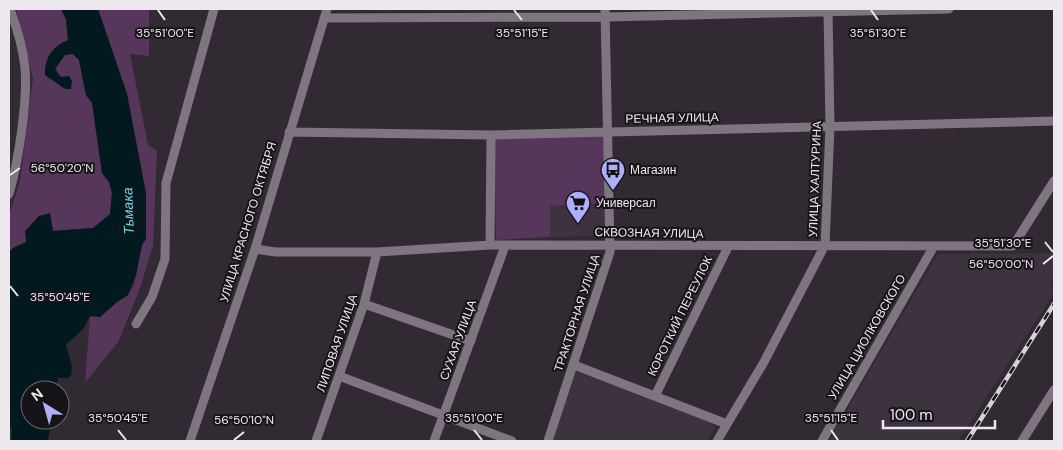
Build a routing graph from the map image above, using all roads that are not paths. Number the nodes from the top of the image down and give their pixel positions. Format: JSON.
{"nodes":[{"id":1,"x":10,"y":9,"type":"edge"},
{"id":2,"x":214,"y":9,"type":"edge"},
{"id":3,"x":327,"y":9,"type":"edge"},
{"id":4,"x":949,"y":9,"type":"edge"},
{"id":5,"x":828,"y":11,"type":"edge"},
{"id":6,"x":606,"y":13,"type":"edge"},
{"id":7,"x":324,"y":18,"type":"junction"},
{"id":8,"x":1054,"y":121,"type":"edge"},
{"id":9,"x":830,"y":127,"type":"junction"},
{"id":10,"x":289,"y":132,"type":"junction"},
{"id":11,"x":609,"y":132,"type":"junction"},
{"id":12,"x":491,"y":135,"type":"junction"},
{"id":13,"x":1054,"y":181,"type":"edge"},
{"id":14,"x":9,"y":194,"type":"edge"},
{"id":15,"x":610,"y":244,"type":"junction"},
{"id":16,"x":490,"y":245,"type":"junction"},
{"id":17,"x":825,"y":245,"type":"junction"},
{"id":18,"x":505,"y":246,"type":"junction"},
{"id":19,"x":934,"y":246,"type":"junction"},
{"id":20,"x":728,"y":247,"type":"junction"},
{"id":21,"x":255,"y":249,"type":"junction"},
{"id":22,"x":377,"y":252,"type":"junction"},
{"id":23,"x":364,"y":304,"type":"junction"},
{"id":24,"x":136,"y":324,"type":"dead end"},
{"id":25,"x":471,"y":340,"type":"junction"},
{"id":26,"x":574,"y":365,"type":"junction"},
{"id":27,"x":339,"y":376,"type":"junction"},
{"id":28,"x":1054,"y":390,"type":"edge"},
{"id":29,"x":655,"y":396,"type":"junction"},
{"id":30,"x":443,"y":415,"type":"junction"},
{"id":31,"x":727,"y":424,"type":"junction"},
{"id":32,"x":190,"y":441,"type":"edge"},
{"id":33,"x":316,"y":441,"type":"edge"},
{"id":34,"x":434,"y":441,"type":"edge"},
{"id":35,"x":512,"y":441,"type":"edge"},
{"id":36,"x":548,"y":441,"type":"edge"},
{"id":37,"x":717,"y":441,"type":"edge"},
{"id":38,"x":822,"y":441,"type":"edge"},
{"id":39,"x":1022,"y":441,"type":"edge"}],
"edges":[{"from":1,"to":14,"type":"street"},
{"from":2,"to":24,"type":"street"},
{"from":3,"to":7,"type":"street","name":"УЛИЦА КРАСНОГО ОКТЯБРЯ"},
{"from":4,"to":5,"type":"street"},
{"from":5,"to":6,"type":"street"},
{"from":5,"to":9,"type":"street","name":"УЛИЦА ХАЛТУРИНА"},
{"from":6,"to":7,"type":"street"},
{"from":6,"to":11,"type":"street","name":"ТРАКТОРНАЯ УЛИЦА"},
{"from":7,"to":10,"type":"street","name":"УЛИЦА КРАСНОГО ОКТЯБРЯ"},
{"from":8,"to":9,"type":"street","name":"РЕЧНАЯ УЛИЦА"},
{"from":9,"to":11,"type":"street","name":"РЕЧНАЯ УЛИЦА"},
{"from":9,"to":17,"type":"street","name":"УЛИЦА ХАЛТУРИНА"},
{"from":10,"to":12,"type":"street","name":"РЕЧНАЯ УЛИЦА"},
{"from":10,"to":21,"type":"street","name":"УЛИЦА КРАСНОГО ОКТЯБРЯ"},
{"from":11,"to":12,"type":"street","name":"РЕЧНАЯ УЛИЦА"},
{"from":11,"to":15,"type":"street","name":"ТРАКТОРНАЯ УЛИЦА"},
{"from":12,"to":16,"type":"street"},
{"from":13,"to":19,"type":"street","name":"СКВОЗНАЯ УЛИЦА"},
{"from":15,"to":18,"type":"street","name":"СКВОЗНАЯ УЛИЦА"},
{"from":15,"to":20,"type":"street","name":"СКВОЗНАЯ УЛИЦА"},
{"from":15,"to":26,"type":"street","name":"ТРАКТОРНАЯ УЛИЦА"},
{"from":16,"to":18,"type":"street","name":"СКВОЗНАЯ УЛИЦА"},
{"from":16,"to":22,"type":"street","name":"СКВОЗНАЯ УЛИЦА"},
{"from":17,"to":19,"type":"street","name":"СКВОЗНАЯ УЛИЦА"},
{"from":17,"to":20,"type":"street","name":"СКВОЗНАЯ УЛИЦА"},
{"from":17,"to":31,"type":"street","name":"УЛИЦА ХАЛТУРИНА"},
{"from":18,"to":25,"type":"street","name":"СУХАЯ УЛИЦА"},
{"from":19,"to":38,"type":"street","name":"УЛИЦА ЦИОЛКОВСКОГО"},
{"from":20,"to":29,"type":"street","name":"КОРОТКИЙ ПЕРЕУЛОК"},
{"from":21,"to":22,"type":"street","name":"СКВОЗНАЯ УЛИЦА"},
{"from":21,"to":32,"type":"street","name":"УЛИЦА КРАСНОГО ОКТЯБРЯ"},
{"from":22,"to":23,"type":"street","name":"ЛИПОВАЯ УЛИЦА"},
{"from":23,"to":25,"type":"street"},
{"from":23,"to":27,"type":"street","name":"ЛИПОВАЯ УЛИЦА"},
{"from":25,"to":30,"type":"street","name":"СУХАЯ УЛИЦА"},
{"from":26,"to":29,"type":"street"},
{"from":26,"to":36,"type":"street","name":"ТРАКТОРНАЯ УЛИЦА"},
{"from":27,"to":30,"type":"street"},
{"from":27,"to":33,"type":"street","name":"ЛИПОВАЯ УЛИЦА"},
{"from":28,"to":39,"type":"street"},
{"from":29,"to":31,"type":"street"},
{"from":30,"to":34,"type":"street","name":"СУХАЯ УЛИЦА"},
{"from":30,"to":35,"type":"street"},
{"from":31,"to":37,"type":"street","name":"УЛИЦА ХАЛТУРИНА"}]}
